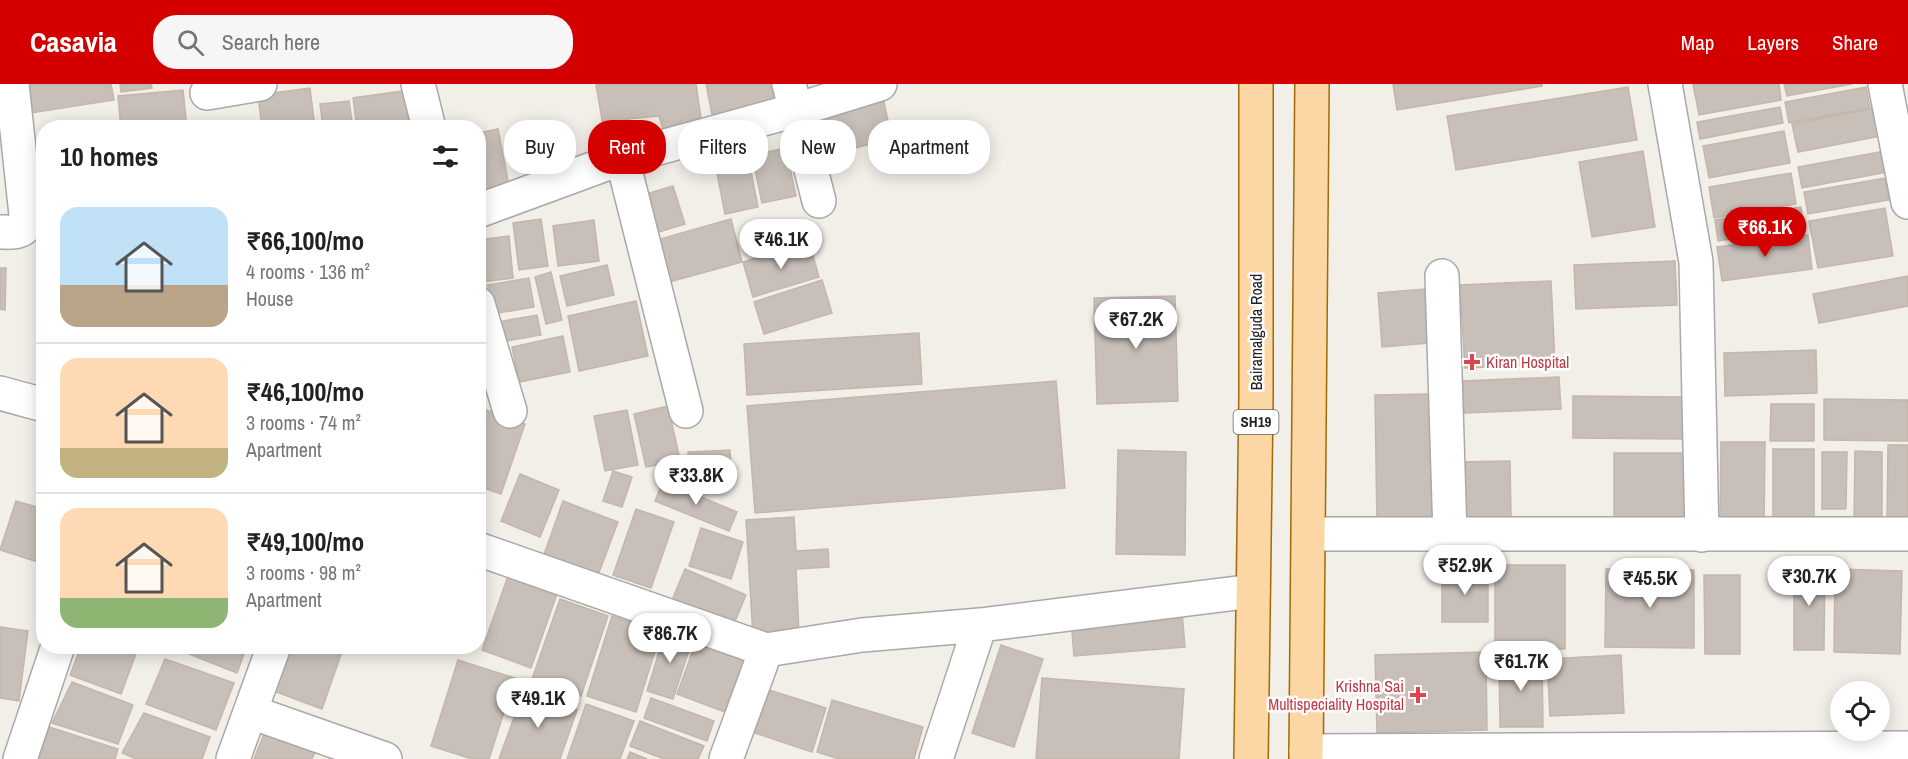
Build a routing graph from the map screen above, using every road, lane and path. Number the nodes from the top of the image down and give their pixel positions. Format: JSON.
{"nodes":[{"id":1,"x":12,"y":84,"type":"edge"},
{"id":2,"x":260,"y":84,"type":"edge"},
{"id":3,"x":418,"y":84,"type":"edge"},
{"id":4,"x":880,"y":84,"type":"edge"},
{"id":5,"x":1256,"y":84,"type":"edge"},
{"id":6,"x":1312,"y":84,"type":"edge"},
{"id":7,"x":1665,"y":84,"type":"edge"},
{"id":8,"x":1885,"y":84,"type":"edge"},
{"id":9,"x":207,"y":93,"type":"dead end"},
{"id":10,"x":792,"y":97,"type":"edge"},
{"id":11,"x":427,"y":120,"type":"edge"},
{"id":12,"x":666,"y":142,"type":"edge"},
{"id":13,"x":588,"y":171,"type":"edge"},
{"id":14,"x":626,"y":174,"type":"edge"},
{"id":15,"x":33,"y":177,"type":"edge"},
{"id":16,"x":819,"y":201,"type":"dead end"},
{"id":17,"x":1908,"y":202,"type":"edge"},
{"id":18,"x":486,"y":208,"type":"edge"},
{"id":19,"x":0,"y":232,"type":"edge"},
{"id":20,"x":1442,"y":276,"type":"dead end"},
{"id":21,"x":486,"y":334,"type":"edge"},
{"id":22,"x":0,"y":393,"type":"edge"},
{"id":23,"x":36,"y":403,"type":"edge"},
{"id":24,"x":510,"y":411,"type":"dead end"},
{"id":25,"x":686,"y":411,"type":"dead end"},
{"id":26,"x":1309,"y":534,"type":"junction"},
{"id":27,"x":1908,"y":534,"type":"edge"},
{"id":28,"x":1450,"y":535,"type":"junction"},
{"id":29,"x":1702,"y":535,"type":"junction"},
{"id":30,"x":486,"y":552,"type":"edge"},
{"id":31,"x":1253,"y":591,"type":"junction"},
{"id":32,"x":980,"y":625,"type":"junction"},
{"id":33,"x":766,"y":650,"type":"junction"},
{"id":34,"x":55,"y":654,"type":"edge"},
{"id":35,"x":271,"y":654,"type":"edge"},
{"id":36,"x":250,"y":711,"type":"junction"},
{"id":37,"x":1908,"y":748,"type":"edge"},
{"id":38,"x":1306,"y":755,"type":"edge"},
{"id":39,"x":20,"y":759,"type":"edge"},
{"id":40,"x":233,"y":759,"type":"edge"},
{"id":41,"x":385,"y":759,"type":"edge"},
{"id":42,"x":726,"y":759,"type":"edge"},
{"id":43,"x":936,"y":759,"type":"edge"},
{"id":44,"x":1251,"y":759,"type":"edge"}],
"edges":[{"from":1,"to":15,"type":"street"},
{"from":2,"to":9,"type":"street"},
{"from":3,"to":11,"type":"street"},
{"from":4,"to":10,"type":"street"},
{"from":5,"to":31,"type":"main road","name":"Bairamalguda Road","number":"SH19"},
{"from":6,"to":26,"type":"main road"},
{"from":7,"to":29,"type":"street"},
{"from":8,"to":17,"type":"street"},
{"from":10,"to":12,"type":"street"},
{"from":10,"to":16,"type":"street"},
{"from":13,"to":18,"type":"street"},
{"from":14,"to":25,"type":"street"},
{"from":15,"to":19,"type":"street"},
{"from":20,"to":28,"type":"street"},
{"from":21,"to":24,"type":"street"},
{"from":22,"to":23,"type":"street"},
{"from":26,"to":28,"type":"street"},
{"from":26,"to":38,"type":"main road"},
{"from":27,"to":29,"type":"street"},
{"from":28,"to":29,"type":"street"},
{"from":30,"to":33,"type":"street"},
{"from":31,"to":32,"type":"street"},
{"from":31,"to":44,"type":"main road","name":"Bairamalguda Road","number":"SH19"},
{"from":32,"to":33,"type":"street"},
{"from":32,"to":43,"type":"street"},
{"from":33,"to":42,"type":"street"},
{"from":34,"to":39,"type":"street"},
{"from":35,"to":36,"type":"street"},
{"from":36,"to":40,"type":"street"},
{"from":36,"to":41,"type":"street"},
{"from":37,"to":38,"type":"street"}]}
